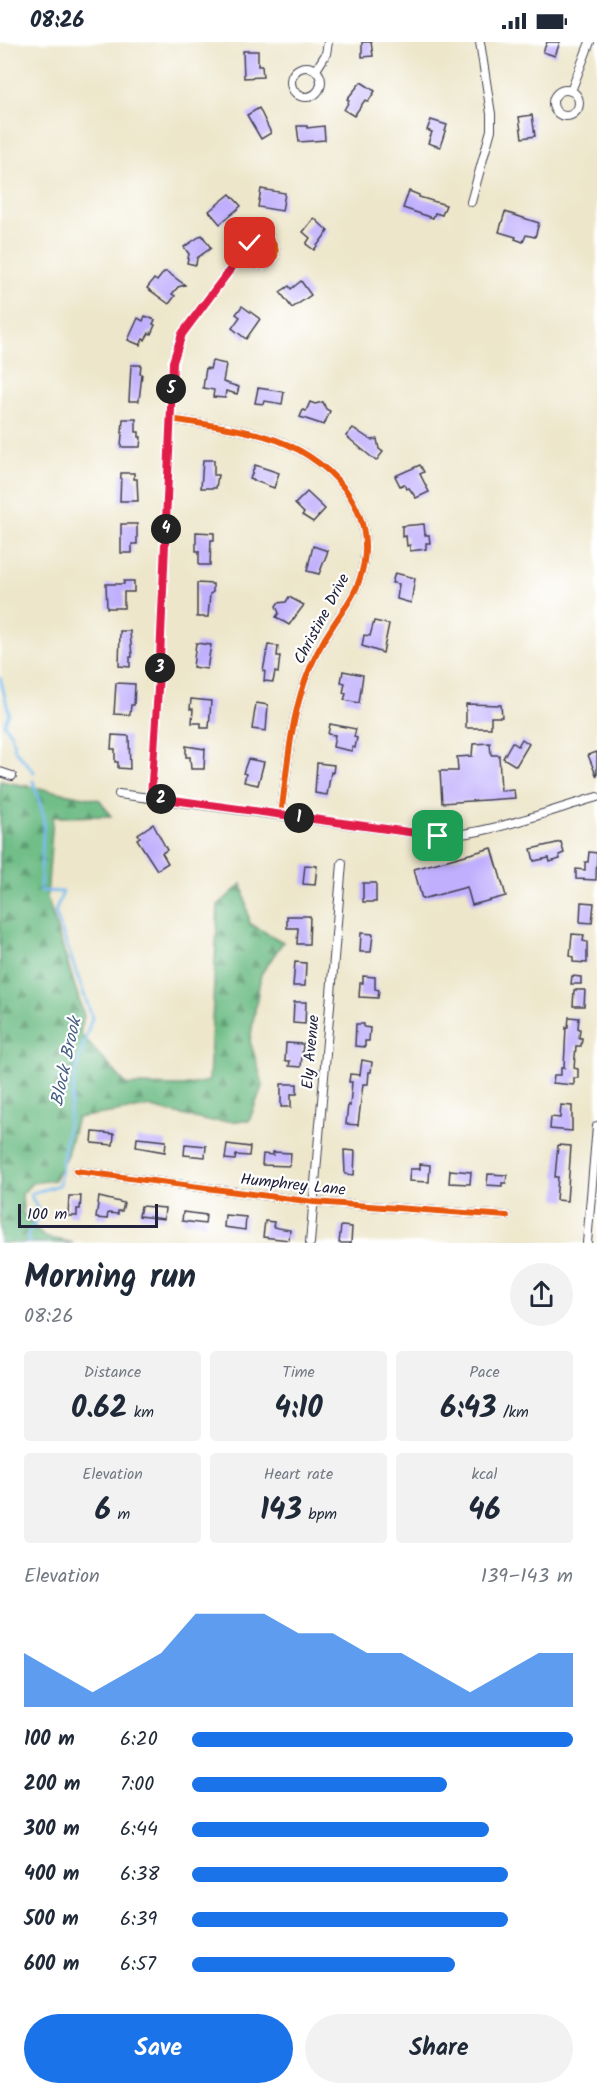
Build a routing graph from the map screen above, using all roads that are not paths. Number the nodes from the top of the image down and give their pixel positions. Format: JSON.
{"nodes":[{"id":1,"x":327,"y":42,"type":"edge"},
{"id":2,"x":480,"y":42,"type":"edge"},
{"id":3,"x":590,"y":42,"type":"edge"},
{"id":4,"x":316,"y":70,"type":"dead end"},
{"id":5,"x":571,"y":91,"type":"dead end"},
{"id":6,"x":471,"y":202,"type":"dead end"},
{"id":7,"x":241,"y":255,"type":"dead end"},
{"id":8,"x":170,"y":419,"type":"junction"},
{"id":9,"x":0,"y":772,"type":"edge"},
{"id":10,"x":12,"y":776,"type":"dead end"},
{"id":11,"x":119,"y":794,"type":"dead end"},
{"id":12,"x":151,"y":797,"type":"junction"},
{"id":13,"x":597,"y":797,"type":"edge"},
{"id":14,"x":281,"y":815,"type":"junction"},
{"id":15,"x":342,"y":862,"type":"dead end"},
{"id":16,"x":597,"y":1126,"type":"edge"},
{"id":17,"x":76,"y":1171,"type":"dead end"},
{"id":18,"x":314,"y":1202,"type":"junction"},
{"id":19,"x":507,"y":1216,"type":"dead end"},
{"id":20,"x":593,"y":1224,"type":"edge"},
{"id":21,"x":310,"y":1243,"type":"edge"},
{"id":22,"x":587,"y":1243,"type":"edge"}],
"edges":[{"from":1,"to":4,"type":"street"},
{"from":2,"to":6,"type":"street"},
{"from":3,"to":5,"type":"street"},
{"from":7,"to":8,"type":"street"},
{"from":8,"to":12,"type":"street"},
{"from":8,"to":14,"type":"street","name":"Christine Drive"},
{"from":9,"to":10,"type":"street"},
{"from":11,"to":12,"type":"street"},
{"from":12,"to":14,"type":"street"},
{"from":13,"to":14,"type":"street"},
{"from":15,"to":18,"type":"street","name":"Ely Avenue"},
{"from":16,"to":20,"type":"street"},
{"from":17,"to":18,"type":"street","name":"Humphrey Lane"},
{"from":18,"to":19,"type":"street","name":"Humphrey Lane"},
{"from":18,"to":21,"type":"street","name":"Ely Avenue"},
{"from":20,"to":22,"type":"street"}]}
